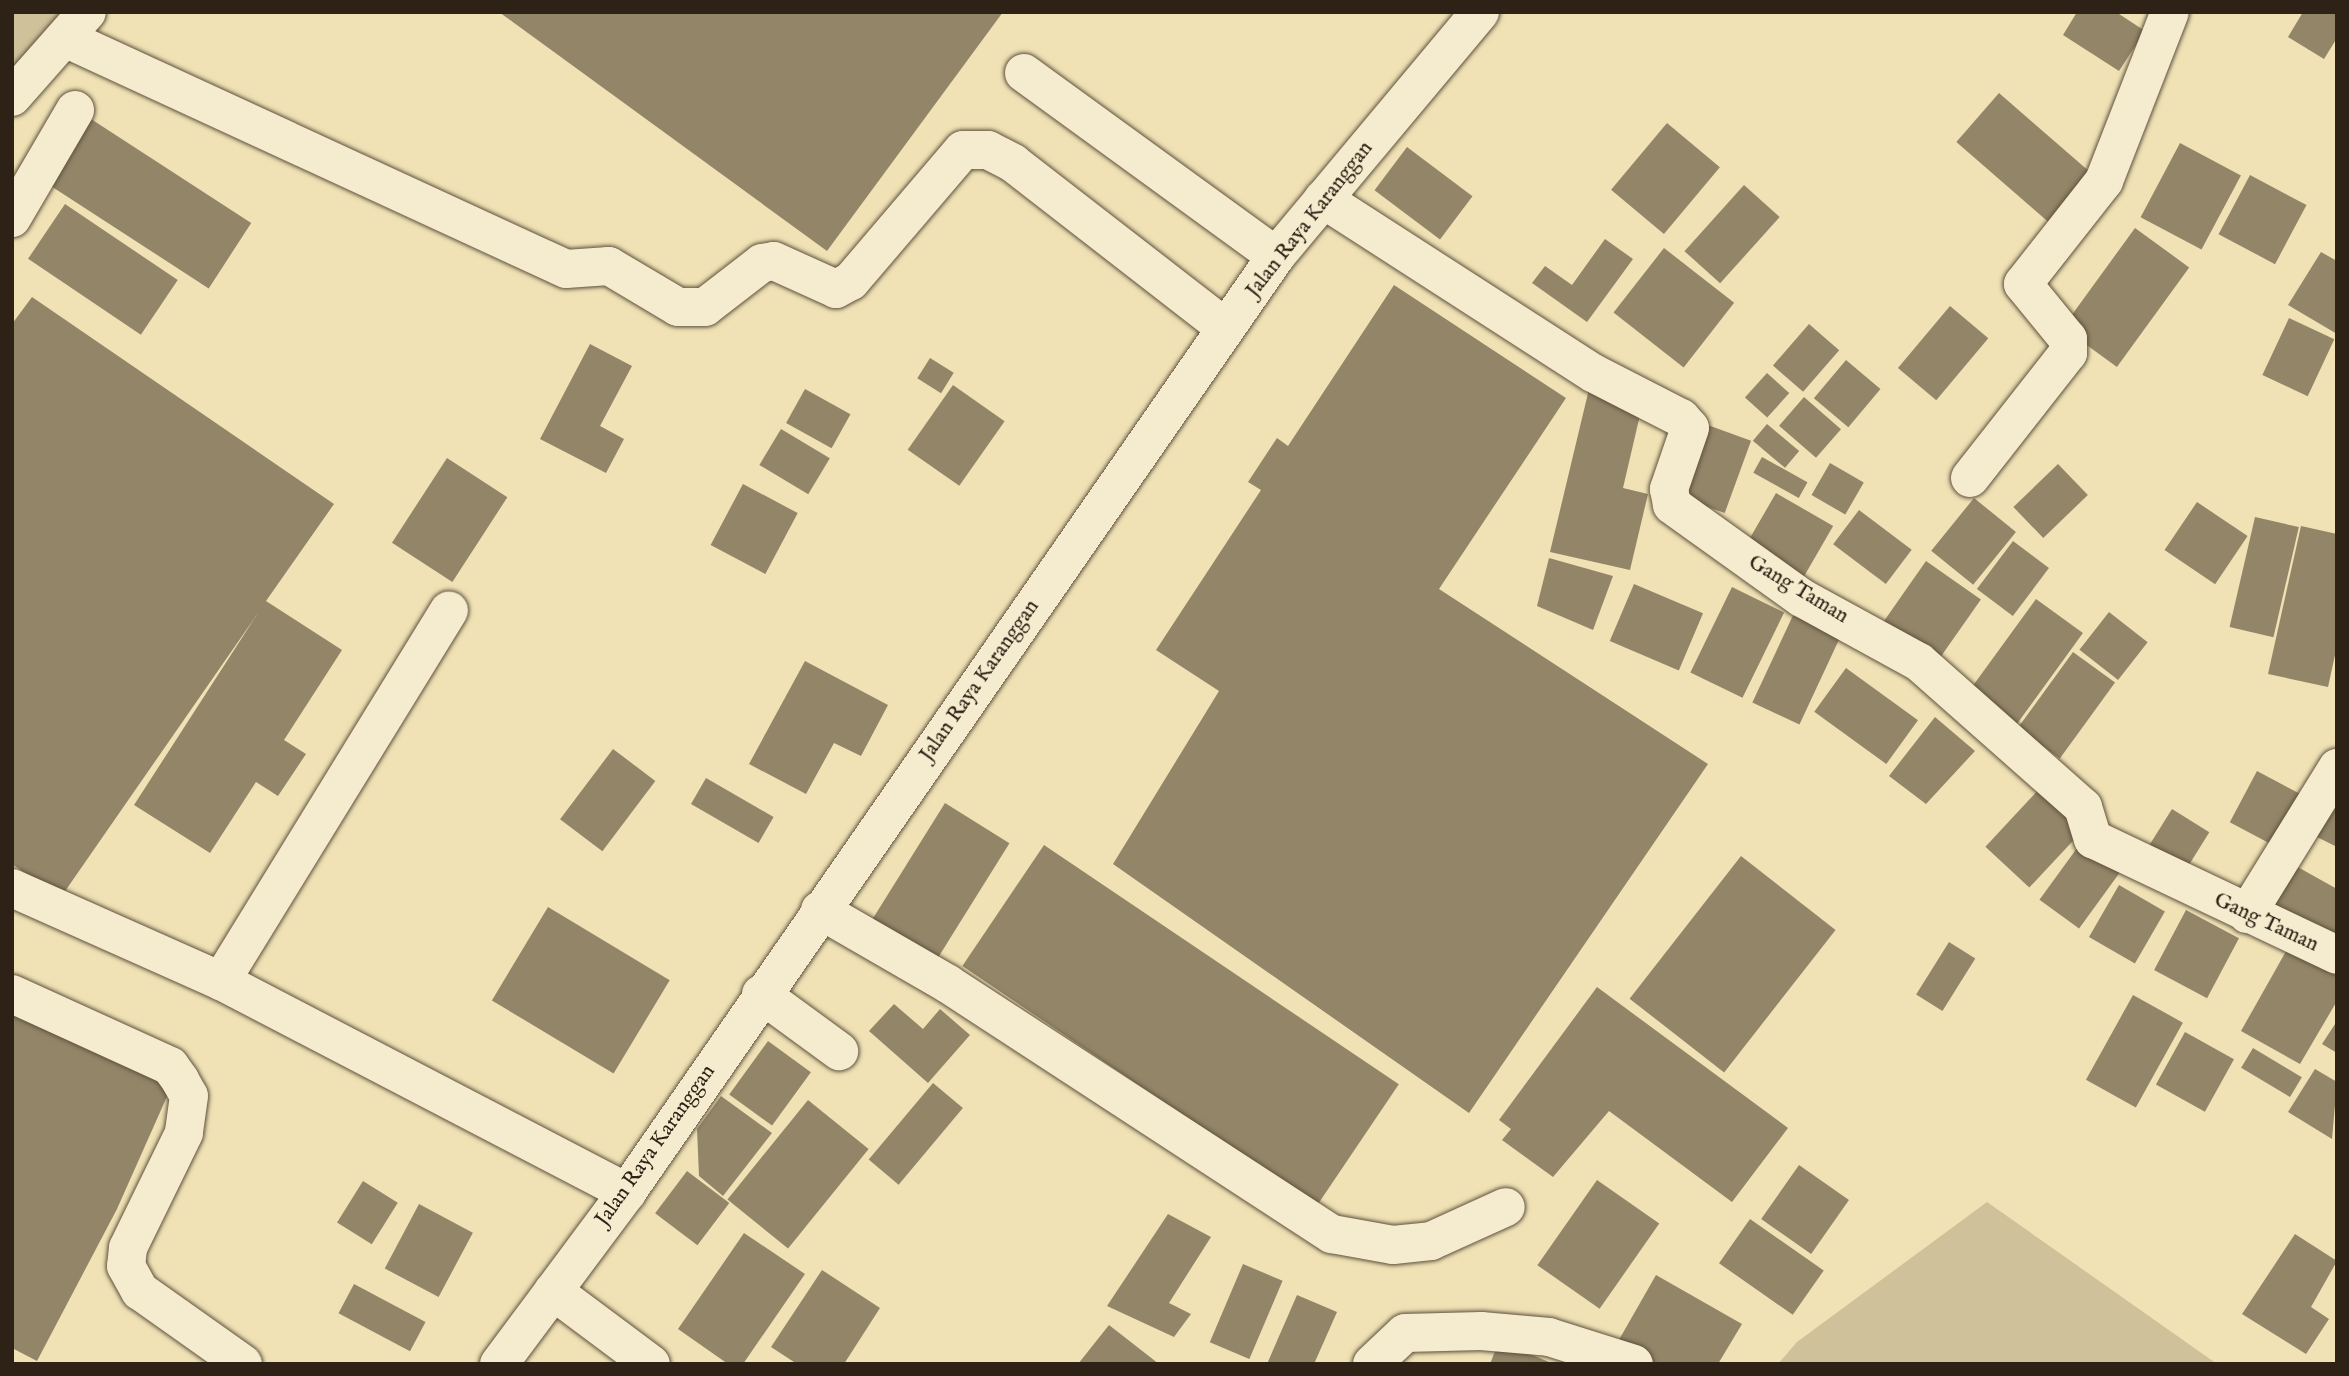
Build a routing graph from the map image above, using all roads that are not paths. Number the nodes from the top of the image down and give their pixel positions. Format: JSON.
{"nodes":[{"id":1,"x":1480,"y":12,"type":"edge"},
{"id":2,"x":2170,"y":12,"type":"edge"},
{"id":3,"x":77,"y":25,"type":"edge"},
{"id":4,"x":1024,"y":74,"type":"dead end"},
{"id":5,"x":12,"y":97,"type":"edge"},
{"id":6,"x":75,"y":110,"type":"dead end"},
{"id":7,"x":1324,"y":199,"type":"junction"},
{"id":8,"x":12,"y":218,"type":"edge"},
{"id":9,"x":1276,"y":256,"type":"junction"},
{"id":10,"x":1226,"y":328,"type":"junction"},
{"id":11,"x":1970,"y":478,"type":"dead end"},
{"id":12,"x":449,"y":611,"type":"dead end"},
{"id":13,"x":2337,"y":768,"type":"edge"},
{"id":14,"x":12,"y":888,"type":"edge"},
{"id":15,"x":820,"y":910,"type":"junction"},
{"id":16,"x":2247,"y":914,"type":"junction"},
{"id":17,"x":2337,"y":956,"type":"edge"},
{"id":18,"x":221,"y":981,"type":"junction"},
{"id":19,"x":12,"y":994,"type":"edge"},
{"id":20,"x":761,"y":994,"type":"junction"},
{"id":21,"x":839,"y":1051,"type":"dead end"},
{"id":22,"x":627,"y":1192,"type":"junction"},
{"id":23,"x":1506,"y":1207,"type":"dead end"},
{"id":24,"x":553,"y":1291,"type":"junction"},
{"id":25,"x":243,"y":1364,"type":"edge"},
{"id":26,"x":499,"y":1364,"type":"edge"},
{"id":27,"x":651,"y":1364,"type":"edge"},
{"id":28,"x":1371,"y":1364,"type":"edge"},
{"id":29,"x":1634,"y":1364,"type":"edge"}],
"edges":[{"from":1,"to":7,"type":"street","name":"Jalan Raya Karanggan"},
{"from":2,"to":11,"type":"street"},
{"from":3,"to":5,"type":"street"},
{"from":3,"to":10,"type":"street"},
{"from":4,"to":9,"type":"street"},
{"from":6,"to":8,"type":"street"},
{"from":7,"to":9,"type":"street","name":"Jalan Raya Karanggan"},
{"from":7,"to":16,"type":"street","name":"Gang Taman"},
{"from":9,"to":10,"type":"street","name":"Jalan Raya Karanggan"},
{"from":10,"to":15,"type":"street","name":"Jalan Raya Karanggan"},
{"from":12,"to":18,"type":"street"},
{"from":13,"to":16,"type":"street"},
{"from":14,"to":18,"type":"street"},
{"from":15,"to":20,"type":"street","name":"Jalan Raya Karanggan"},
{"from":15,"to":23,"type":"street"},
{"from":16,"to":17,"type":"street","name":"Gang Taman"},
{"from":18,"to":22,"type":"street"},
{"from":19,"to":25,"type":"street"},
{"from":20,"to":21,"type":"street"},
{"from":20,"to":22,"type":"street","name":"Jalan Raya Karanggan"},
{"from":22,"to":24,"type":"street","name":"Jalan Raya Karanggan"},
{"from":24,"to":26,"type":"street","name":"Jalan Raya Karanggan"},
{"from":24,"to":27,"type":"street"},
{"from":28,"to":29,"type":"street"}]}
